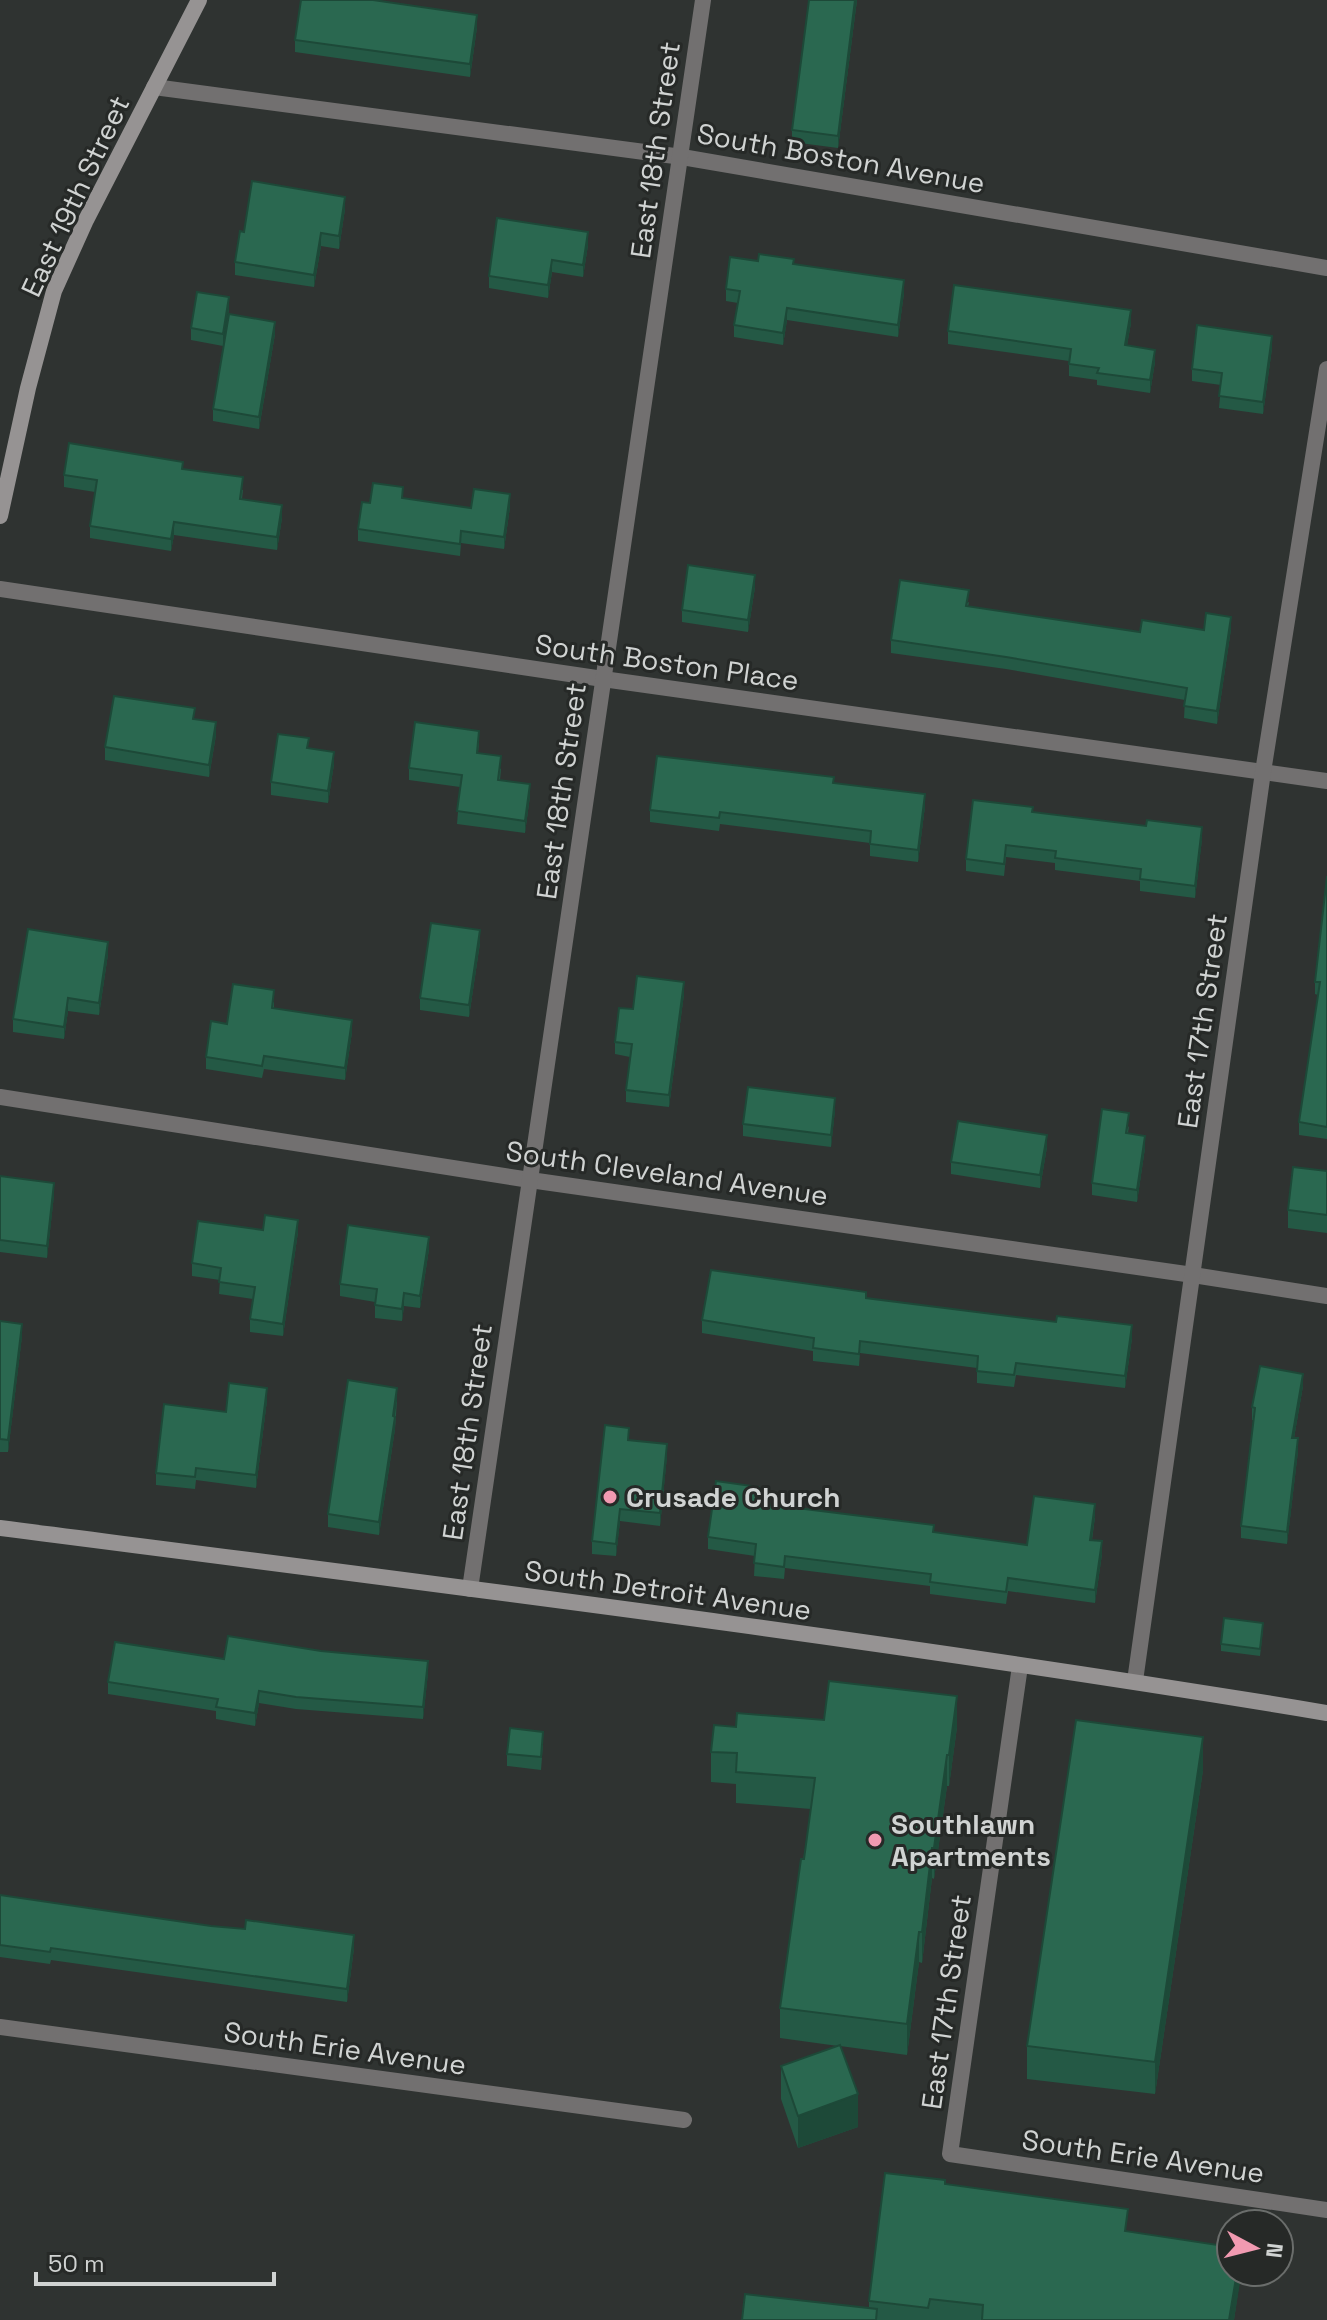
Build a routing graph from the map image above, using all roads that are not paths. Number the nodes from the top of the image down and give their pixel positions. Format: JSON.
{"nodes":[{"id":1,"x":199,"y":0,"type":"edge"},
{"id":2,"x":703,"y":0,"type":"edge"},
{"id":3,"x":154,"y":87,"type":"junction"},
{"id":4,"x":682,"y":157,"type":"junction"},
{"id":5,"x":1327,"y":268,"type":"edge"},
{"id":6,"x":1327,"y":369,"type":"edge"},
{"id":7,"x":0,"y":516,"type":"edge"},
{"id":8,"x":0,"y":589,"type":"edge"},
{"id":9,"x":603,"y":679,"type":"junction"},
{"id":10,"x":1263,"y":772,"type":"junction"},
{"id":11,"x":1327,"y":781,"type":"edge"},
{"id":12,"x":0,"y":1097,"type":"edge"},
{"id":13,"x":530,"y":1180,"type":"junction"},
{"id":14,"x":1193,"y":1275,"type":"junction"},
{"id":15,"x":1327,"y":1296,"type":"edge"},
{"id":16,"x":0,"y":1528,"type":"edge"},
{"id":17,"x":470,"y":1589,"type":"junction"},
{"id":18,"x":1020,"y":1666,"type":"junction"},
{"id":19,"x":1135,"y":1681,"type":"junction"},
{"id":20,"x":1327,"y":1713,"type":"edge"},
{"id":21,"x":0,"y":2027,"type":"edge"},
{"id":22,"x":684,"y":2120,"type":"dead end"},
{"id":23,"x":950,"y":2154,"type":"joint"},
{"id":24,"x":1327,"y":2210,"type":"edge"}],
"edges":[{"from":1,"to":3,"type":"street","name":"East 19th Street"},
{"from":2,"to":4,"type":"street","name":"East 18th Street"},
{"from":3,"to":4,"type":"street","name":"South Boston Avenue"},
{"from":3,"to":7,"type":"street","name":"East 19th Street"},
{"from":4,"to":5,"type":"street","name":"South Boston Avenue"},
{"from":4,"to":9,"type":"street","name":"East 18th Street"},
{"from":6,"to":10,"type":"street","name":"East 17th Street"},
{"from":8,"to":9,"type":"street","name":"South Boston Place"},
{"from":9,"to":10,"type":"street","name":"South Boston Place"},
{"from":9,"to":13,"type":"street","name":"East 18th Street"},
{"from":10,"to":11,"type":"street","name":"South Boston Place"},
{"from":10,"to":14,"type":"street","name":"East 17th Street"},
{"from":12,"to":13,"type":"street","name":"South Cleveland Avenue"},
{"from":13,"to":14,"type":"street","name":"South Cleveland Avenue"},
{"from":13,"to":17,"type":"street","name":"East 18th Street"},
{"from":14,"to":15,"type":"street","name":"South Cleveland Avenue"},
{"from":14,"to":19,"type":"street","name":"East 17th Street"},
{"from":16,"to":17,"type":"street","name":"South Detroit Avenue"},
{"from":17,"to":18,"type":"street","name":"South Detroit Avenue"},
{"from":18,"to":19,"type":"street","name":"South Detroit Avenue"},
{"from":18,"to":23,"type":"street","name":"East 17th Street"},
{"from":19,"to":20,"type":"street","name":"South Detroit Avenue"},
{"from":21,"to":22,"type":"street","name":"South Erie Avenue"},
{"from":23,"to":24,"type":"street","name":"South Erie Avenue"}]}
